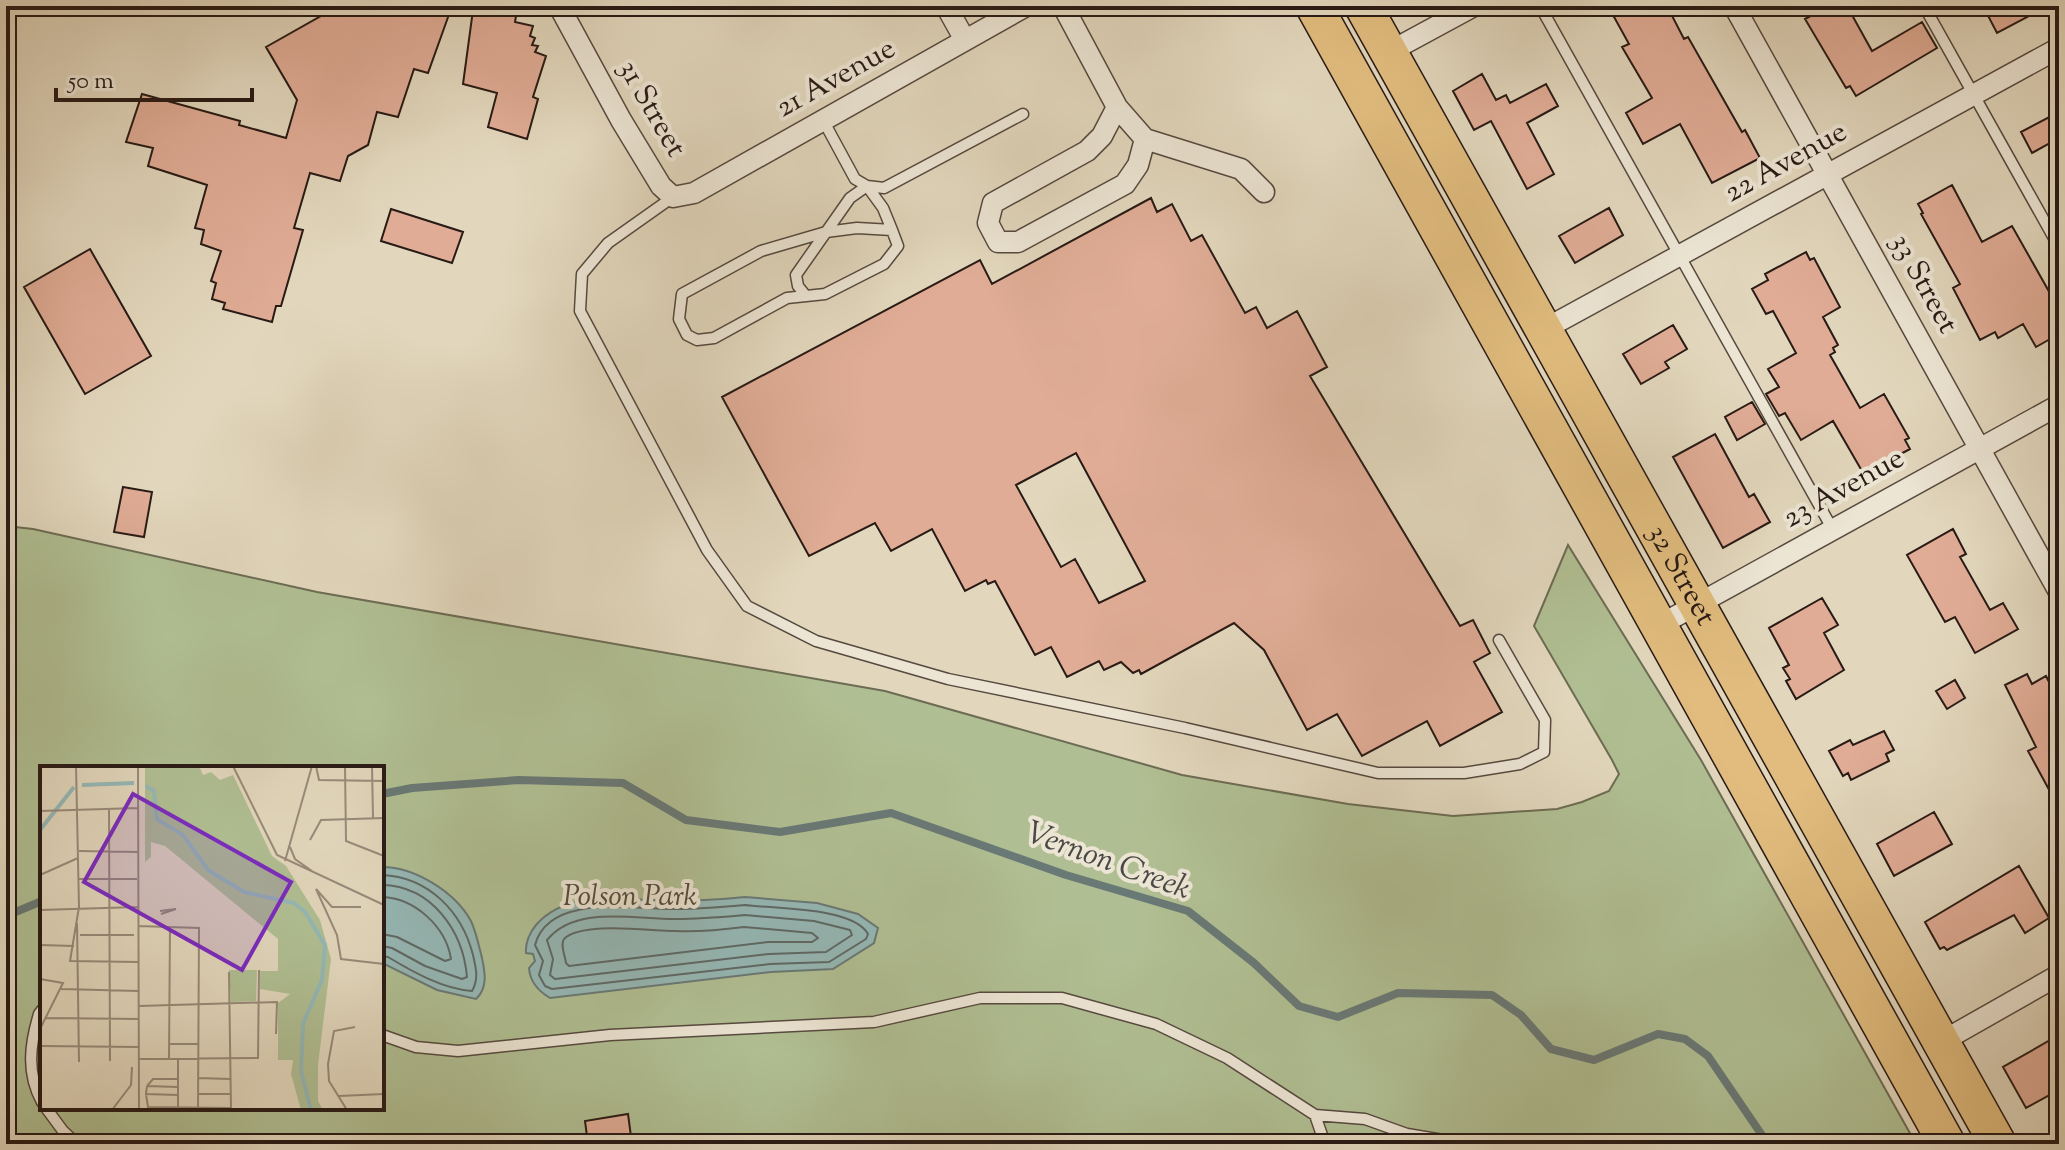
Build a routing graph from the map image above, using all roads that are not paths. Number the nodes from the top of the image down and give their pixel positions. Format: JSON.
{"nodes":[{"id":1,"x":559,"y":6,"type":"edge"},
{"id":2,"x":946,"y":6,"type":"edge"},
{"id":3,"x":1026,"y":6,"type":"edge"},
{"id":4,"x":1063,"y":6,"type":"edge"},
{"id":5,"x":1314,"y":6,"type":"edge"},
{"id":6,"x":1363,"y":6,"type":"edge"},
{"id":7,"x":1474,"y":6,"type":"edge"},
{"id":8,"x":1540,"y":6,"type":"edge"},
{"id":9,"x":1734,"y":6,"type":"edge"},
{"id":10,"x":1924,"y":6,"type":"edge"},
{"id":11,"x":965,"y":40,"type":"junction"},
{"id":12,"x":2059,"y":48,"type":"edge"},
{"id":13,"x":1389,"y":52,"type":"junction"},
{"id":14,"x":1974,"y":94,"type":"junction"},
{"id":15,"x":1117,"y":107,"type":"junction"},
{"id":16,"x":1023,"y":114,"type":"dead end"},
{"id":17,"x":823,"y":120,"type":"junction"},
{"id":18,"x":1145,"y":139,"type":"junction"},
{"id":19,"x":1828,"y":174,"type":"junction"},
{"id":20,"x":867,"y":186,"type":"junction"},
{"id":21,"x":1264,"y":192,"type":"dead end"},
{"id":22,"x":673,"y":197,"type":"junction"},
{"id":23,"x":892,"y":230,"type":"junction"},
{"id":24,"x":826,"y":232,"type":"junction"},
{"id":25,"x":2059,"y":247,"type":"edge"},
{"id":26,"x":1678,"y":256,"type":"junction"},
{"id":27,"x":806,"y":296,"type":"junction"},
{"id":28,"x":1543,"y":330,"type":"junction"},
{"id":29,"x":2059,"y":405,"type":"edge"},
{"id":30,"x":1979,"y":449,"type":"junction"},
{"id":31,"x":1833,"y":530,"type":"junction"},
{"id":32,"x":2059,"y":592,"type":"edge"},
{"id":33,"x":1696,"y":605,"type":"junction"},
{"id":34,"x":1658,"y":626,"type":"junction"},
{"id":35,"x":1499,"y":640,"type":"dead end"},
{"id":36,"x":2059,"y":975,"type":"edge"},
{"id":37,"x":40,"y":1013,"type":"edge"},
{"id":38,"x":384,"y":1036,"type":"edge"},
{"id":39,"x":1941,"y":1042,"type":"junction"},
{"id":40,"x":40,"y":1098,"type":"edge"},
{"id":41,"x":47,"y":1110,"type":"edge"},
{"id":42,"x":1315,"y":1115,"type":"junction"},
{"id":43,"x":77,"y":1144,"type":"edge"},
{"id":44,"x":1325,"y":1144,"type":"edge"},
{"id":45,"x":1467,"y":1144,"type":"edge"},
{"id":46,"x":1947,"y":1144,"type":"edge"},
{"id":47,"x":1998,"y":1144,"type":"edge"}],
"edges":[{"from":1,"to":22,"type":"street","name":"31 Street"},
{"from":2,"to":11,"type":"street"},
{"from":3,"to":11,"type":"street","name":"21 Avenue"},
{"from":4,"to":15,"type":"street"},
{"from":5,"to":34,"type":"highway","name":"32 Street"},
{"from":6,"to":13,"type":"highway","name":"32 Street"},
{"from":7,"to":13,"type":"street"},
{"from":8,"to":26,"type":"lane"},
{"from":9,"to":19,"type":"street","name":"33 Street"},
{"from":10,"to":14,"type":"lane"},
{"from":11,"to":17,"type":"street","name":"21 Avenue"},
{"from":12,"to":14,"type":"street","name":"22 Avenue"},
{"from":13,"to":28,"type":"highway","name":"32 Street"},
{"from":14,"to":19,"type":"street","name":"22 Avenue"},
{"from":14,"to":25,"type":"lane"},
{"from":15,"to":18,"type":"street"},
{"from":15,"to":18,"type":"street"},
{"from":16,"to":20,"type":"lane"},
{"from":17,"to":20,"type":"lane"},
{"from":17,"to":22,"type":"street","name":"21 Avenue"},
{"from":18,"to":21,"type":"street"},
{"from":19,"to":26,"type":"street","name":"22 Avenue"},
{"from":19,"to":30,"type":"street","name":"33 Street"},
{"from":20,"to":23,"type":"lane"},
{"from":20,"to":24,"type":"lane"},
{"from":22,"to":35,"type":"lane"},
{"from":23,"to":24,"type":"lane"},
{"from":23,"to":27,"type":"lane"},
{"from":24,"to":27,"type":"lane"},
{"from":24,"to":27,"type":"lane"},
{"from":26,"to":28,"type":"street","name":"22 Avenue"},
{"from":26,"to":31,"type":"lane"},
{"from":28,"to":33,"type":"highway","name":"32 Street"},
{"from":29,"to":30,"type":"street","name":"23 Avenue"},
{"from":30,"to":31,"type":"street","name":"23 Avenue"},
{"from":30,"to":32,"type":"street","name":"33 Street"},
{"from":31,"to":33,"type":"street","name":"23 Avenue"},
{"from":33,"to":34,"type":"street","name":"23 Avenue"},
{"from":33,"to":39,"type":"highway","name":"32 Street"},
{"from":34,"to":46,"type":"highway","name":"32 Street"},
{"from":36,"to":39,"type":"street"},
{"from":37,"to":40,"type":"lane"},
{"from":38,"to":42,"type":"lane"},
{"from":39,"to":47,"type":"highway","name":"32 Street"},
{"from":41,"to":43,"type":"lane"},
{"from":42,"to":44,"type":"lane"},
{"from":42,"to":45,"type":"lane"}]}
